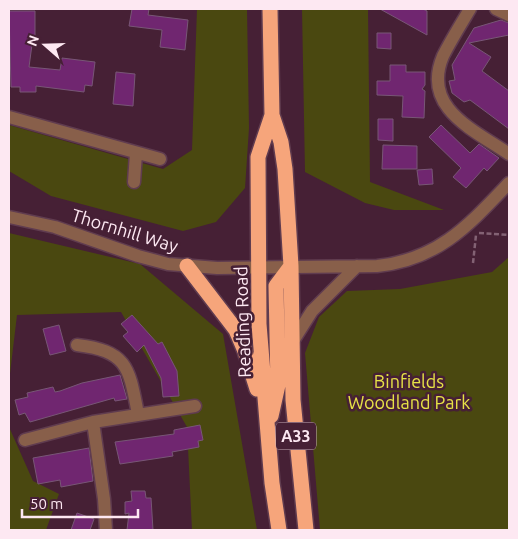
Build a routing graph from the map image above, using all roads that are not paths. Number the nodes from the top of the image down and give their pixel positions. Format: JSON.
{"nodes":[{"id":1,"x":270,"y":9,"type":"edge"},
{"id":2,"x":470,"y":9,"type":"edge"},
{"id":3,"x":496,"y":9,"type":"edge"},
{"id":4,"x":509,"y":15,"type":"edge"},
{"id":5,"x":272,"y":114,"type":"junction"},
{"id":6,"x":9,"y":117,"type":"edge"},
{"id":7,"x":136,"y":153,"type":"junction"},
{"id":8,"x":509,"y":154,"type":"edge"},
{"id":9,"x":160,"y":159,"type":"dead end"},
{"id":10,"x":134,"y":182,"type":"dead end"},
{"id":11,"x":509,"y":183,"type":"edge"},
{"id":12,"x":9,"y":217,"type":"edge"},
{"id":13,"x":187,"y":266,"type":"junction"},
{"id":14,"x":259,"y":266,"type":"junction"},
{"id":15,"x":292,"y":266,"type":"junction"},
{"id":16,"x":357,"y":266,"type":"junction"},
{"id":17,"x":293,"y":341,"type":"junction"},
{"id":18,"x":77,"y":345,"type":"dead end"},
{"id":19,"x":195,"y":406,"type":"dead end"},
{"id":20,"x":138,"y":414,"type":"junction"},
{"id":21,"x":93,"y":422,"type":"junction"},
{"id":22,"x":267,"y":432,"type":"junction"},
{"id":23,"x":26,"y":440,"type":"dead end"},
{"id":24,"x":106,"y":530,"type":"edge"},
{"id":25,"x":279,"y":530,"type":"edge"},
{"id":26,"x":306,"y":530,"type":"edge"}],
"edges":[{"from":1,"to":5,"type":"highway","name":"Reading Road","number":"A33"},
{"from":2,"to":8,"type":"street"},
{"from":3,"to":4,"type":"street"},
{"from":5,"to":14,"type":"highway","name":"Reading Road","number":"A33"},
{"from":5,"to":15,"type":"highway","name":"Reading Road","number":"A33"},
{"from":6,"to":7,"type":"street"},
{"from":7,"to":9,"type":"street"},
{"from":7,"to":10,"type":"street"},
{"from":11,"to":16,"type":"street","name":"Thornhill Way"},
{"from":12,"to":13,"type":"street","name":"Thornhill Way"},
{"from":13,"to":14,"type":"street","name":"Thornhill Way"},
{"from":13,"to":22,"type":"highway"},
{"from":14,"to":15,"type":"street","name":"Thornhill Way"},
{"from":14,"to":22,"type":"highway","name":"Reading Road","number":"A33"},
{"from":15,"to":16,"type":"street","name":"Thornhill Way"},
{"from":15,"to":17,"type":"highway","name":"Reading Road","number":"A33"},
{"from":15,"to":22,"type":"highway"},
{"from":16,"to":17,"type":"street"},
{"from":17,"to":26,"type":"highway","name":"Reading Road","number":"A33"},
{"from":18,"to":20,"type":"street"},
{"from":19,"to":20,"type":"street"},
{"from":20,"to":21,"type":"street"},
{"from":21,"to":23,"type":"street"},
{"from":21,"to":24,"type":"street"},
{"from":22,"to":25,"type":"highway","name":"Reading Road","number":"A33"}]}
